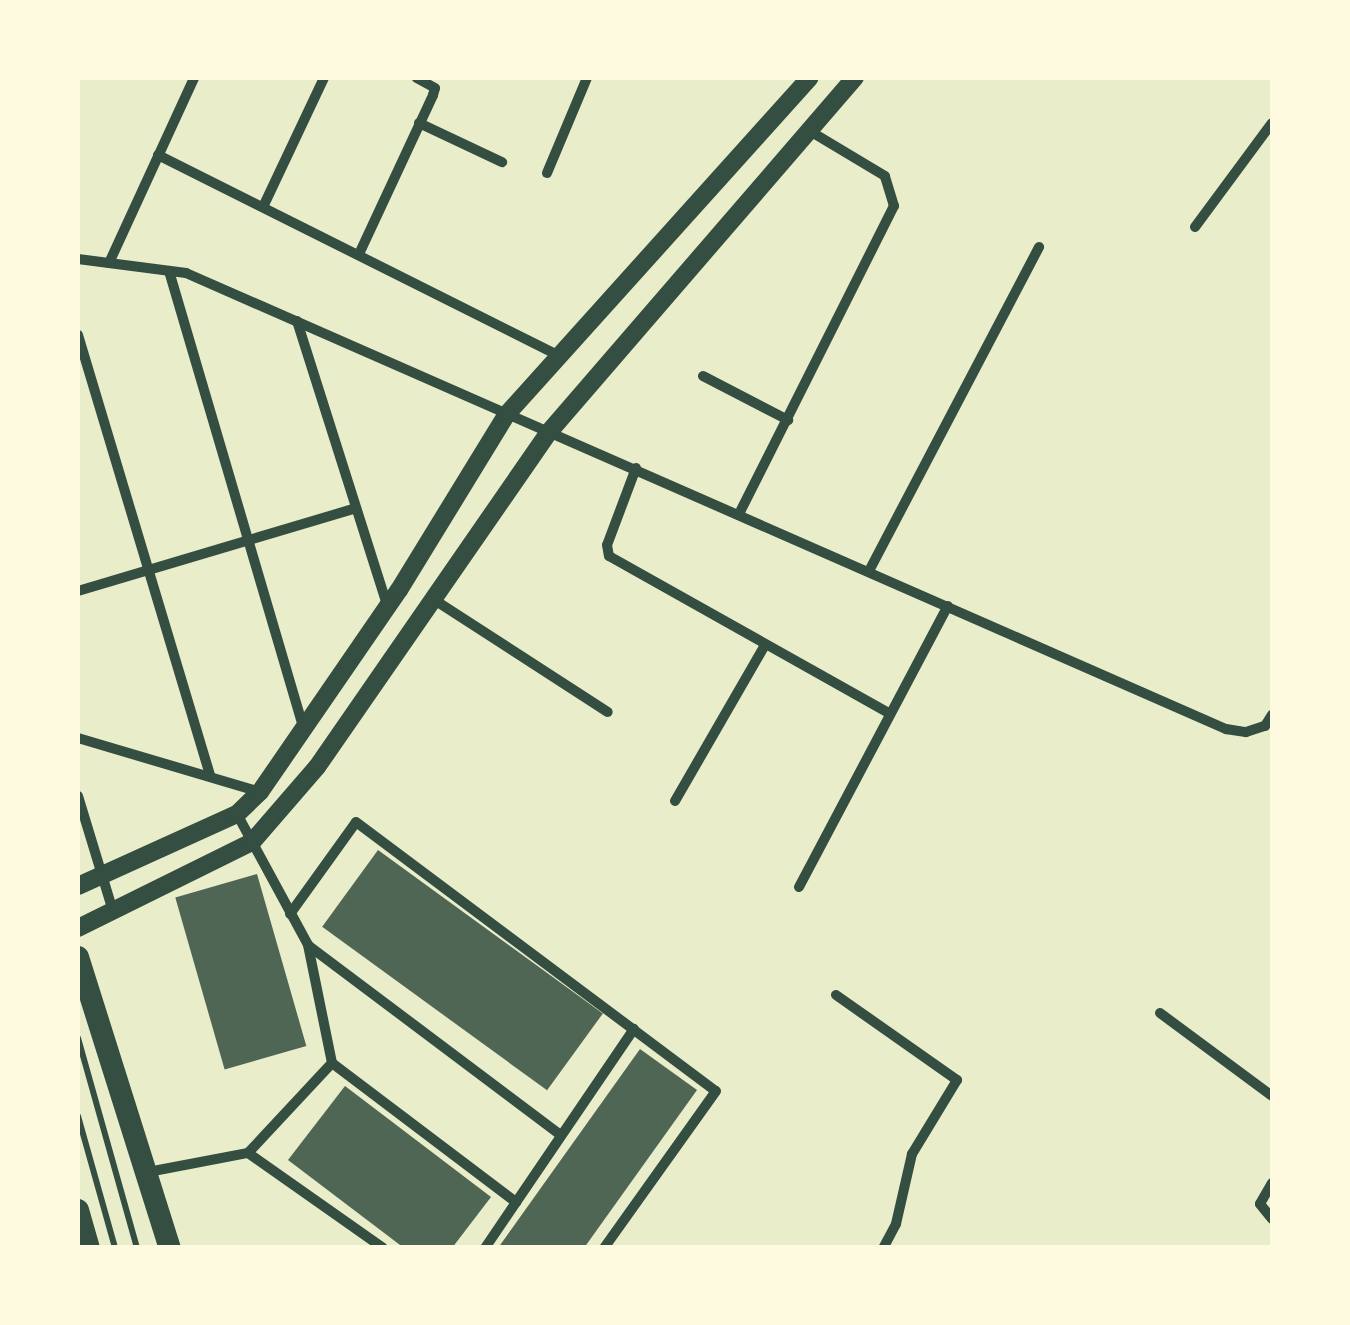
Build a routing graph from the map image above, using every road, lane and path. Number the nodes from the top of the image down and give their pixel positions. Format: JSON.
{"nodes":[{"id":1,"x":194,"y":78,"type":"edge"},
{"id":2,"x":324,"y":78,"type":"edge"},
{"id":3,"x":418,"y":78,"type":"edge"},
{"id":4,"x":587,"y":78,"type":"edge"},
{"id":5,"x":810,"y":78,"type":"edge"},
{"id":6,"x":855,"y":78,"type":"edge"},
{"id":7,"x":419,"y":123,"type":"junction"},
{"id":8,"x":1272,"y":123,"type":"edge"},
{"id":9,"x":807,"y":130,"type":"junction"},
{"id":10,"x":158,"y":155,"type":"junction"},
{"id":11,"x":502,"y":162,"type":"dead end"},
{"id":12,"x":546,"y":173,"type":"dead end"},
{"id":13,"x":264,"y":207,"type":"junction"},
{"id":14,"x":1195,"y":227,"type":"dead end"},
{"id":15,"x":1039,"y":247,"type":"dead end"},
{"id":16,"x":359,"y":254,"type":"junction"},
{"id":17,"x":78,"y":259,"type":"edge"},
{"id":18,"x":109,"y":263,"type":"junction"},
{"id":19,"x":170,"y":271,"type":"junction"},
{"id":20,"x":297,"y":321,"type":"junction"},
{"id":21,"x":78,"y":335,"type":"edge"},
{"id":22,"x":560,"y":356,"type":"junction"},
{"id":23,"x":703,"y":376,"type":"dead end"},
{"id":24,"x":507,"y":414,"type":"junction"},
{"id":25,"x":788,"y":420,"type":"junction"},
{"id":26,"x":549,"y":432,"type":"junction"},
{"id":27,"x":636,"y":468,"type":"junction"},
{"id":28,"x":356,"y":508,"type":"junction"},
{"id":29,"x":739,"y":514,"type":"junction"},
{"id":30,"x":249,"y":540,"type":"junction"},
{"id":31,"x":148,"y":570,"type":"junction"},
{"id":32,"x":869,"y":571,"type":"junction"},
{"id":33,"x":78,"y":591,"type":"edge"},
{"id":34,"x":432,"y":598,"type":"junction"},
{"id":35,"x":387,"y":605,"type":"junction"},
{"id":36,"x":948,"y":606,"type":"junction"},
{"id":37,"x":765,"y":645,"type":"junction"},
{"id":38,"x":608,"y":712,"type":"dead end"},
{"id":39,"x":890,"y":714,"type":"junction"},
{"id":40,"x":1272,"y":715,"type":"edge"},
{"id":41,"x":305,"y":730,"type":"junction"},
{"id":42,"x":78,"y":738,"type":"edge"},
{"id":43,"x":210,"y":775,"type":"junction"},
{"id":44,"x":260,"y":792,"type":"junction"},
{"id":45,"x":78,"y":796,"type":"edge"},
{"id":46,"x":674,"y":801,"type":"dead end"},
{"id":47,"x":237,"y":814,"type":"junction"},
{"id":48,"x":252,"y":842,"type":"junction"},
{"id":49,"x":103,"y":874,"type":"junction"},
{"id":50,"x":78,"y":886,"type":"edge"},
{"id":51,"x":800,"y":887,"type":"dead end"},
{"id":52,"x":113,"y":910,"type":"junction"},
{"id":53,"x":290,"y":914,"type":"junction"},
{"id":54,"x":78,"y":928,"type":"edge"},
{"id":55,"x":308,"y":945,"type":"junction"},
{"id":56,"x":78,"y":957,"type":"edge"},
{"id":57,"x":836,"y":994,"type":"dead end"},
{"id":58,"x":1160,"y":1013,"type":"dead end"},
{"id":59,"x":634,"y":1029,"type":"junction"},
{"id":60,"x":78,"y":1038,"type":"edge"},
{"id":61,"x":332,"y":1063,"type":"junction"},
{"id":62,"x":1272,"y":1096,"type":"edge"},
{"id":63,"x":78,"y":1116,"type":"edge"},
{"id":64,"x":562,"y":1135,"type":"junction"},
{"id":65,"x":248,"y":1154,"type":"junction"},
{"id":66,"x":148,"y":1172,"type":"junction"},
{"id":67,"x":1272,"y":1183,"type":"edge"},
{"id":68,"x":516,"y":1202,"type":"junction"},
{"id":69,"x":78,"y":1210,"type":"edge"},
{"id":70,"x":1272,"y":1219,"type":"edge"},
{"id":71,"x":88,"y":1248,"type":"edge"},
{"id":72,"x":115,"y":1248,"type":"edge"},
{"id":73,"x":137,"y":1248,"type":"edge"},
{"id":74,"x":170,"y":1248,"type":"edge"},
{"id":75,"x":384,"y":1248,"type":"edge"},
{"id":76,"x":485,"y":1248,"type":"edge"},
{"id":77,"x":604,"y":1248,"type":"edge"},
{"id":78,"x":884,"y":1248,"type":"edge"}],
"edges":[{"from":1,"to":10,"type":"street"},
{"from":2,"to":13,"type":"street"},
{"from":3,"to":7,"type":"street"},
{"from":4,"to":12,"type":"street"},
{"from":5,"to":22,"type":"street"},
{"from":6,"to":9,"type":"street"},
{"from":7,"to":11,"type":"street"},
{"from":7,"to":16,"type":"street"},
{"from":8,"to":14,"type":"street"},
{"from":9,"to":25,"type":"street"},
{"from":9,"to":26,"type":"street"},
{"from":10,"to":13,"type":"street"},
{"from":10,"to":18,"type":"street"},
{"from":13,"to":16,"type":"street"},
{"from":15,"to":32,"type":"street"},
{"from":16,"to":22,"type":"street"},
{"from":17,"to":18,"type":"street"},
{"from":18,"to":19,"type":"street"},
{"from":19,"to":20,"type":"street"},
{"from":19,"to":30,"type":"street"},
{"from":20,"to":24,"type":"street"},
{"from":20,"to":28,"type":"street"},
{"from":21,"to":31,"type":"street"},
{"from":22,"to":24,"type":"street"},
{"from":23,"to":25,"type":"street"},
{"from":24,"to":26,"type":"street"},
{"from":24,"to":35,"type":"street"},
{"from":25,"to":29,"type":"street"},
{"from":26,"to":27,"type":"street"},
{"from":26,"to":34,"type":"street"},
{"from":27,"to":29,"type":"street"},
{"from":27,"to":37,"type":"street"},
{"from":28,"to":30,"type":"street"},
{"from":28,"to":35,"type":"street"},
{"from":29,"to":32,"type":"street"},
{"from":30,"to":31,"type":"street"},
{"from":30,"to":41,"type":"street"},
{"from":31,"to":33,"type":"street"},
{"from":31,"to":43,"type":"street"},
{"from":32,"to":36,"type":"street"},
{"from":34,"to":38,"type":"street"},
{"from":34,"to":48,"type":"street"},
{"from":35,"to":41,"type":"street"},
{"from":36,"to":39,"type":"street"},
{"from":36,"to":40,"type":"street"},
{"from":37,"to":39,"type":"street"},
{"from":37,"to":46,"type":"street"},
{"from":39,"to":51,"type":"street"},
{"from":41,"to":44,"type":"street"},
{"from":42,"to":43,"type":"street"},
{"from":43,"to":44,"type":"street"},
{"from":44,"to":47,"type":"street"},
{"from":45,"to":49,"type":"street"},
{"from":47,"to":48,"type":"street"},
{"from":47,"to":49,"type":"street"},
{"from":48,"to":52,"type":"street"},
{"from":48,"to":53,"type":"street"},
{"from":49,"to":50,"type":"street"},
{"from":49,"to":52,"type":"street"},
{"from":52,"to":54,"type":"street"},
{"from":53,"to":55,"type":"street"},
{"from":53,"to":59,"type":"street"},
{"from":55,"to":61,"type":"street"},
{"from":55,"to":64,"type":"street"},
{"from":56,"to":66,"type":"main road"},
{"from":57,"to":78,"type":"street"},
{"from":58,"to":62,"type":"street"},
{"from":59,"to":64,"type":"street"},
{"from":59,"to":77,"type":"street"},
{"from":60,"to":73,"type":"lane"},
{"from":61,"to":65,"type":"street"},
{"from":61,"to":68,"type":"street"},
{"from":63,"to":72,"type":"lane"},
{"from":64,"to":68,"type":"street"},
{"from":65,"to":66,"type":"street"},
{"from":65,"to":75,"type":"street"},
{"from":66,"to":74,"type":"main road"},
{"from":67,"to":70,"type":"street"},
{"from":68,"to":76,"type":"street"},
{"from":69,"to":71,"type":"main road"}]}
